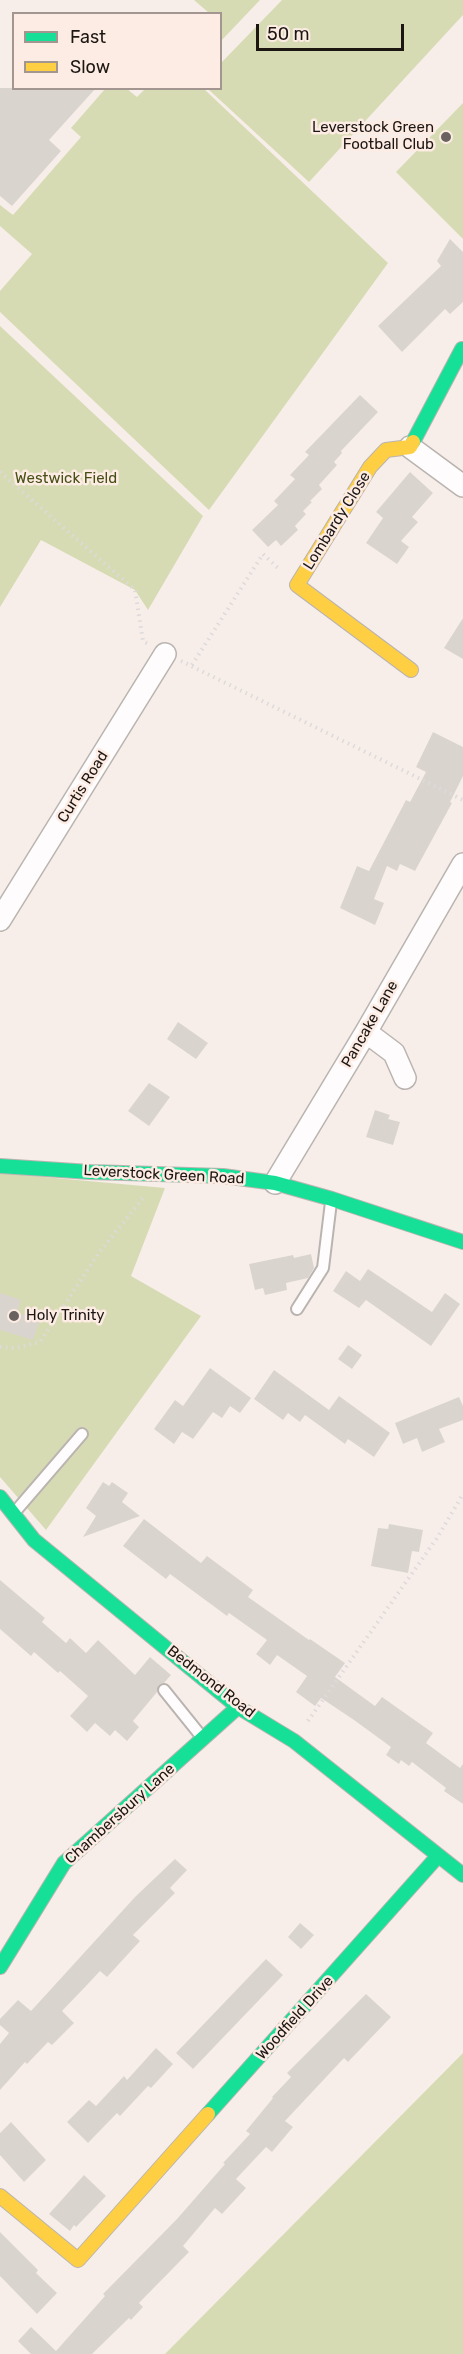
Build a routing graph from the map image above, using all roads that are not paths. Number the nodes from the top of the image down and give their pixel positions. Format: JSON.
{"nodes":[{"id":1,"x":462,"y":349,"type":"edge"},
{"id":2,"x":410,"y":447,"type":"junction"},
{"id":3,"x":463,"y":486,"type":"edge"},
{"id":4,"x":165,"y":654,"type":"road end"},
{"id":5,"x":411,"y":670,"type":"dead end"},
{"id":6,"x":463,"y":864,"type":"edge"},
{"id":7,"x":0,"y":920,"type":"edge"},
{"id":8,"x":366,"y":1032,"type":"junction"},
{"id":9,"x":405,"y":1078,"type":"dead end"},
{"id":10,"x":0,"y":1166,"type":"edge"},
{"id":11,"x":275,"y":1183,"type":"junction"},
{"id":12,"x":332,"y":1198,"type":"junction"},
{"id":13,"x":463,"y":1242,"type":"edge"},
{"id":14,"x":297,"y":1309,"type":"dead end"},
{"id":15,"x":82,"y":1434,"type":"dead end"},
{"id":16,"x":0,"y":1497,"type":"edge"},
{"id":17,"x":13,"y":1514,"type":"junction"},
{"id":18,"x":164,"y":1690,"type":"dead end"},
{"id":19,"x":238,"y":1707,"type":"junction"},
{"id":20,"x":203,"y":1739,"type":"junction"},
{"id":21,"x":438,"y":1856,"type":"junction"},
{"id":22,"x":463,"y":1875,"type":"edge"},
{"id":23,"x":0,"y":1967,"type":"edge"},
{"id":24,"x":0,"y":2196,"type":"edge"}],
"edges":[{"from":1,"to":2,"type":"street"},
{"from":2,"to":3,"type":"street"},
{"from":2,"to":5,"type":"street","name":"Lombardy Close"},
{"from":4,"to":7,"type":"street","name":"Curtis Road"},
{"from":6,"to":8,"type":"street","name":"Pancake Lane"},
{"from":8,"to":9,"type":"street"},
{"from":8,"to":11,"type":"street","name":"Pancake Lane"},
{"from":10,"to":11,"type":"street","name":"Leverstock Green Road"},
{"from":11,"to":12,"type":"street","name":"Leverstock Green Road"},
{"from":12,"to":13,"type":"street","name":"Leverstock Green Road"},
{"from":12,"to":14,"type":"lane"},
{"from":15,"to":17,"type":"lane"},
{"from":16,"to":17,"type":"street","name":"Bedmond Road"},
{"from":17,"to":19,"type":"street","name":"Bedmond Road"},
{"from":18,"to":20,"type":"lane"},
{"from":19,"to":20,"type":"street","name":"Chambersbury Lane"},
{"from":19,"to":21,"type":"street","name":"Bedmond Road"},
{"from":20,"to":23,"type":"street","name":"Chambersbury Lane"},
{"from":21,"to":22,"type":"street","name":"Bedmond Road"},
{"from":21,"to":24,"type":"street","name":"Woodfield Drive"}]}
